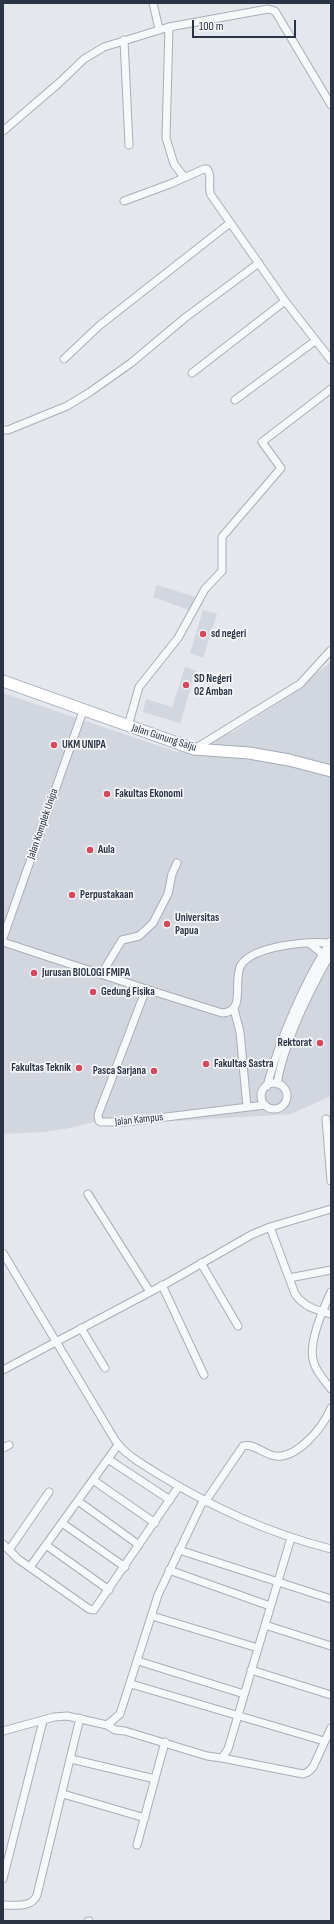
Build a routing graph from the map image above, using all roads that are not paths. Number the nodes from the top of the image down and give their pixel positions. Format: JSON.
{"nodes":[{"id":1,"x":153,"y":3,"type":"edge"},
{"id":2,"x":169,"y":27,"type":"junction"},
{"id":3,"x":159,"y":29,"type":"junction"},
{"id":4,"x":124,"y":40,"type":"junction"},
{"id":5,"x":331,"y":105,"type":"edge"},
{"id":6,"x":3,"y":131,"type":"edge"},
{"id":7,"x":129,"y":144,"type":"dead end"},
{"id":8,"x":184,"y":177,"type":"junction"},
{"id":9,"x":124,"y":201,"type":"dead end"},
{"id":10,"x":230,"y":223,"type":"junction"},
{"id":11,"x":259,"y":263,"type":"junction"},
{"id":12,"x":285,"y":301,"type":"junction"},
{"id":13,"x":315,"y":341,"type":"junction"},
{"id":14,"x":64,"y":359,"type":"dead end"},
{"id":15,"x":331,"y":360,"type":"edge"},
{"id":16,"x":192,"y":373,"type":"dead end"},
{"id":17,"x":331,"y":390,"type":"edge"},
{"id":18,"x":235,"y":400,"type":"dead end"},
{"id":19,"x":3,"y":430,"type":"edge"},
{"id":20,"x":331,"y":650,"type":"edge"},
{"id":21,"x":3,"y":681,"type":"edge"},
{"id":22,"x":83,"y":711,"type":"junction"},
{"id":23,"x":128,"y":726,"type":"junction"},
{"id":24,"x":194,"y":749,"type":"junction"},
{"id":25,"x":331,"y":771,"type":"edge"},
{"id":26,"x":177,"y":863,"type":"dead end"},
{"id":27,"x":3,"y":938,"type":"edge"},
{"id":28,"x":3,"y":942,"type":"edge"},
{"id":29,"x":330,"y":942,"type":"edge"},
{"id":30,"x":310,"y":944,"type":"junction"},
{"id":31,"x":331,"y":953,"type":"edge"},
{"id":32,"x":325,"y":958,"type":"junction"},
{"id":33,"x":102,"y":974,"type":"junction"},
{"id":34,"x":146,"y":989,"type":"junction"},
{"id":35,"x":234,"y":1009,"type":"junction"},
{"id":36,"x":284,"y":1044,"type":"junction"},
{"id":37,"x":277,"y":1084,"type":"junction"},
{"id":38,"x":267,"y":1086,"type":"junction"},
{"id":39,"x":265,"y":1105,"type":"junction"},
{"id":40,"x":247,"y":1107,"type":"junction"},
{"id":41,"x":326,"y":1119,"type":"dead end"},
{"id":42,"x":331,"y":1181,"type":"edge"},
{"id":43,"x":88,"y":1194,"type":"dead end"},
{"id":44,"x":331,"y":1209,"type":"edge"},
{"id":45,"x":270,"y":1227,"type":"junction"},
{"id":46,"x":3,"y":1253,"type":"edge"},
{"id":47,"x":201,"y":1263,"type":"junction"},
{"id":48,"x":328,"y":1271,"type":"edge"},
{"id":49,"x":331,"y":1277,"type":"edge"},
{"id":50,"x":290,"y":1278,"type":"junction"},
{"id":51,"x":162,"y":1285,"type":"junction"},
{"id":52,"x":150,"y":1292,"type":"junction"},
{"id":53,"x":331,"y":1292,"type":"edge"},
{"id":54,"x":322,"y":1311,"type":"junction"},
{"id":55,"x":331,"y":1314,"type":"edge"},
{"id":56,"x":238,"y":1326,"type":"dead end"},
{"id":57,"x":81,"y":1328,"type":"junction"},
{"id":58,"x":56,"y":1342,"type":"junction"},
{"id":59,"x":105,"y":1368,"type":"dead end"},
{"id":60,"x":3,"y":1370,"type":"edge"},
{"id":61,"x":204,"y":1375,"type":"dead end"},
{"id":62,"x":331,"y":1389,"type":"edge"},
{"id":63,"x":331,"y":1408,"type":"edge"},
{"id":64,"x":118,"y":1445,"type":"junction"},
{"id":65,"x":108,"y":1459,"type":"junction"},
{"id":66,"x":93,"y":1480,"type":"junction"},
{"id":67,"x":179,"y":1486,"type":"junction"},
{"id":68,"x":48,"y":1492,"type":"dead end"},
{"id":69,"x":170,"y":1500,"type":"junction"},
{"id":70,"x":78,"y":1501,"type":"junction"},
{"id":71,"x":204,"y":1501,"type":"junction"},
{"id":72,"x":62,"y":1523,"type":"junction"},
{"id":73,"x":155,"y":1523,"type":"junction"},
{"id":74,"x":291,"y":1538,"type":"junction"},
{"id":75,"x":3,"y":1544,"type":"edge"},
{"id":76,"x":46,"y":1545,"type":"junction"},
{"id":77,"x":139,"y":1545,"type":"junction"},
{"id":78,"x":331,"y":1549,"type":"edge"},
{"id":79,"x":9,"y":1550,"type":"junction"},
{"id":80,"x":179,"y":1550,"type":"junction"},
{"id":81,"x":30,"y":1567,"type":"junction"},
{"id":82,"x":125,"y":1567,"type":"junction"},
{"id":83,"x":169,"y":1570,"type":"junction"},
{"id":84,"x":278,"y":1581,"type":"junction"},
{"id":85,"x":109,"y":1590,"type":"junction"},
{"id":86,"x":331,"y":1599,"type":"edge"},
{"id":87,"x":270,"y":1606,"type":"junction"},
{"id":88,"x":152,"y":1616,"type":"junction"},
{"id":89,"x":265,"y":1625,"type":"junction"},
{"id":90,"x":331,"y":1646,"type":"edge"},
{"id":91,"x":258,"y":1648,"type":"junction"},
{"id":92,"x":138,"y":1661,"type":"junction"},
{"id":93,"x":251,"y":1670,"type":"junction"},
{"id":94,"x":131,"y":1684,"type":"junction"},
{"id":95,"x":244,"y":1694,"type":"junction"},
{"id":96,"x":331,"y":1695,"type":"edge"},
{"id":97,"x":238,"y":1714,"type":"junction"},
{"id":98,"x":80,"y":1718,"type":"junction"},
{"id":99,"x":43,"y":1721,"type":"junction"},
{"id":100,"x":107,"y":1725,"type":"junction"},
{"id":101,"x":331,"y":1728,"type":"edge"},
{"id":102,"x":3,"y":1731,"type":"edge"},
{"id":103,"x":324,"y":1741,"type":"junction"},
{"id":104,"x":165,"y":1742,"type":"junction"},
{"id":105,"x":222,"y":1758,"type":"junction"},
{"id":106,"x":72,"y":1759,"type":"junction"},
{"id":107,"x":155,"y":1779,"type":"junction"},
{"id":108,"x":63,"y":1794,"type":"junction"},
{"id":109,"x":144,"y":1818,"type":"junction"},
{"id":110,"x":137,"y":1845,"type":"dead end"},
{"id":111,"x":3,"y":1879,"type":"edge"},
{"id":112,"x":3,"y":1905,"type":"edge"}],
"edges":[{"from":1,"to":3,"type":"street"},
{"from":2,"to":3,"type":"street"},
{"from":2,"to":5,"type":"street"},
{"from":2,"to":8,"type":"street"},
{"from":3,"to":4,"type":"street"},
{"from":4,"to":6,"type":"street"},
{"from":4,"to":7,"type":"street"},
{"from":8,"to":9,"type":"street"},
{"from":8,"to":10,"type":"street"},
{"from":10,"to":11,"type":"street"},
{"from":10,"to":14,"type":"street"},
{"from":11,"to":12,"type":"street"},
{"from":11,"to":19,"type":"street"},
{"from":12,"to":13,"type":"street"},
{"from":12,"to":16,"type":"street"},
{"from":13,"to":15,"type":"street"},
{"from":13,"to":18,"type":"street"},
{"from":17,"to":23,"type":"street"},
{"from":20,"to":24,"type":"street"},
{"from":21,"to":22,"type":"main road","name":"Jalan Gunung Salju"},
{"from":22,"to":23,"type":"main road","name":"Jalan Gunung Salju"},
{"from":22,"to":27,"type":"street","name":"Jalan Komplek Unipa"},
{"from":23,"to":24,"type":"main road","name":"Jalan Gunung Salju"},
{"from":24,"to":25,"type":"main road","name":"Jalan Gunung Salju"},
{"from":26,"to":33,"type":"street"},
{"from":28,"to":33,"type":"street"},
{"from":29,"to":30,"type":"street"},
{"from":29,"to":32,"type":"street"},
{"from":30,"to":32,"type":"street"},
{"from":30,"to":35,"type":"street"},
{"from":31,"to":32,"type":"street"},
{"from":32,"to":36,"type":"street"},
{"from":33,"to":34,"type":"street"},
{"from":34,"to":35,"type":"street"},
{"from":34,"to":40,"type":"street","name":"Jalan Kampus"},
{"from":35,"to":40,"type":"street"},
{"from":36,"to":37,"type":"street"},
{"from":36,"to":38,"type":"street"},
{"from":37,"to":38,"type":"street"},
{"from":37,"to":39,"type":"street","name":"Jalan Kampus"},
{"from":38,"to":39,"type":"street"},
{"from":39,"to":40,"type":"street","name":"Jalan Kampus"},
{"from":41,"to":42,"type":"street"},
{"from":43,"to":52,"type":"street"},
{"from":44,"to":45,"type":"street"},
{"from":45,"to":47,"type":"street"},
{"from":45,"to":50,"type":"street"},
{"from":46,"to":58,"type":"street"},
{"from":47,"to":51,"type":"street"},
{"from":47,"to":56,"type":"street"},
{"from":48,"to":49,"type":"street"},
{"from":48,"to":50,"type":"street"},
{"from":50,"to":54,"type":"street"},
{"from":51,"to":52,"type":"street"},
{"from":51,"to":61,"type":"street"},
{"from":52,"to":57,"type":"street"},
{"from":53,"to":54,"type":"street"},
{"from":54,"to":55,"type":"street"},
{"from":54,"to":62,"type":"street"},
{"from":57,"to":58,"type":"street"},
{"from":57,"to":59,"type":"street"},
{"from":58,"to":60,"type":"street"},
{"from":58,"to":64,"type":"street"},
{"from":63,"to":71,"type":"street"},
{"from":64,"to":65,"type":"street"},
{"from":64,"to":67,"type":"street"},
{"from":65,"to":66,"type":"street"},
{"from":65,"to":69,"type":"street"},
{"from":66,"to":70,"type":"street"},
{"from":66,"to":73,"type":"street"},
{"from":67,"to":69,"type":"street"},
{"from":67,"to":71,"type":"street"},
{"from":68,"to":79,"type":"street"},
{"from":69,"to":73,"type":"street"},
{"from":70,"to":72,"type":"street"},
{"from":70,"to":77,"type":"street"},
{"from":71,"to":74,"type":"street"},
{"from":71,"to":80,"type":"street"},
{"from":72,"to":76,"type":"street"},
{"from":72,"to":82,"type":"street"},
{"from":73,"to":77,"type":"street"},
{"from":74,"to":78,"type":"street"},
{"from":74,"to":84,"type":"street"},
{"from":75,"to":79,"type":"street"},
{"from":76,"to":81,"type":"street"},
{"from":76,"to":85,"type":"street"},
{"from":77,"to":82,"type":"street"},
{"from":79,"to":81,"type":"street"},
{"from":80,"to":83,"type":"street"},
{"from":80,"to":84,"type":"street"},
{"from":81,"to":85,"type":"street"},
{"from":82,"to":85,"type":"street"},
{"from":83,"to":87,"type":"street"},
{"from":83,"to":88,"type":"street"},
{"from":84,"to":86,"type":"street"},
{"from":84,"to":87,"type":"street"},
{"from":87,"to":89,"type":"street"},
{"from":88,"to":91,"type":"street"},
{"from":88,"to":92,"type":"street"},
{"from":89,"to":90,"type":"street"},
{"from":89,"to":91,"type":"street"},
{"from":91,"to":93,"type":"street"},
{"from":92,"to":94,"type":"street"},
{"from":92,"to":95,"type":"street"},
{"from":93,"to":95,"type":"street"},
{"from":93,"to":96,"type":"street"},
{"from":94,"to":97,"type":"street"},
{"from":94,"to":100,"type":"street"},
{"from":95,"to":97,"type":"street"},
{"from":97,"to":103,"type":"street"},
{"from":97,"to":105,"type":"street"},
{"from":98,"to":99,"type":"street"},
{"from":98,"to":100,"type":"street"},
{"from":98,"to":106,"type":"street"},
{"from":99,"to":102,"type":"street"},
{"from":99,"to":111,"type":"street"},
{"from":100,"to":104,"type":"street"},
{"from":101,"to":103,"type":"street"},
{"from":103,"to":105,"type":"street"},
{"from":104,"to":105,"type":"street"},
{"from":104,"to":107,"type":"street"},
{"from":106,"to":107,"type":"street"},
{"from":106,"to":108,"type":"street"},
{"from":107,"to":109,"type":"street"},
{"from":108,"to":109,"type":"street"},
{"from":108,"to":112,"type":"street"},
{"from":109,"to":110,"type":"street"}]}
